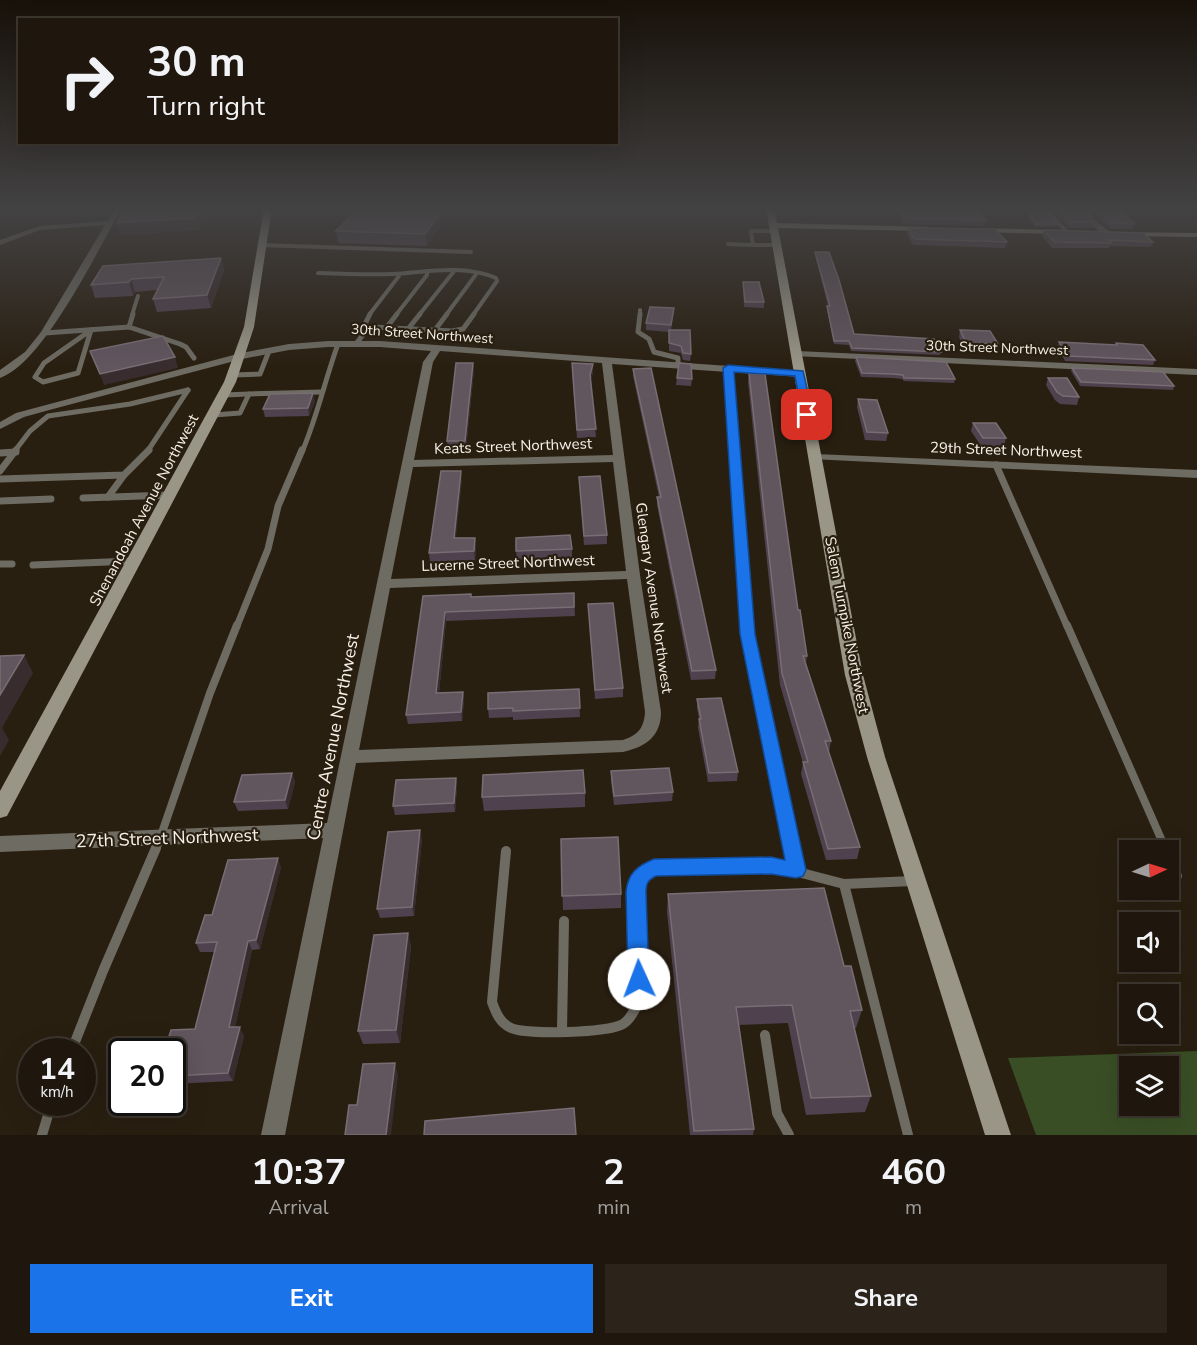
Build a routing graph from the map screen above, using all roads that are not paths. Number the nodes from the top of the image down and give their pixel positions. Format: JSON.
{"nodes":[{"id":1,"x":88,"y":261,"type":"edge"},
{"id":2,"x":259,"y":261,"type":"edge"},
{"id":3,"x":779,"y":261,"type":"edge"},
{"id":4,"x":455,"y":270,"type":"junction"},
{"id":5,"x":427,"y":271,"type":"junction"},
{"id":6,"x":318,"y":273,"type":"dead end"},
{"id":7,"x":477,"y":273,"type":"junction"},
{"id":8,"x":398,"y":274,"type":"junction"},
{"id":9,"x":138,"y":296,"type":"edge"},
{"id":10,"x":640,"y":310,"type":"dead end"},
{"id":11,"x":129,"y":327,"type":"junction"},
{"id":12,"x":387,"y":327,"type":"junction"},
{"id":13,"x":369,"y":328,"type":"junction"},
{"id":14,"x":408,"y":329,"type":"junction"},
{"id":15,"x":91,"y":330,"type":"junction"},
{"id":16,"x":435,"y":330,"type":"junction"},
{"id":17,"x":45,"y":333,"type":"junction"},
{"id":18,"x":338,"y":344,"type":"junction"},
{"id":19,"x":356,"y":344,"type":"junction"},
{"id":20,"x":437,"y":349,"type":"junction"},
{"id":21,"x":269,"y":351,"type":"junction"},
{"id":22,"x":796,"y":354,"type":"junction"},
{"id":23,"x":241,"y":356,"type":"junction"},
{"id":24,"x":194,"y":358,"type":"dead end"},
{"id":25,"x":607,"y":361,"type":"junction"},
{"id":26,"x":678,"y":365,"type":"junction"},
{"id":27,"x":728,"y":368,"type":"junction"},
{"id":28,"x":1197,"y":372,"type":"edge"},
{"id":29,"x":800,"y":374,"type":"junction"},
{"id":30,"x":0,"y":375,"type":"edge"},
{"id":31,"x":233,"y":375,"type":"junction"},
{"id":32,"x":322,"y":392,"type":"junction"},
{"id":33,"x":249,"y":394,"type":"junction"},
{"id":34,"x":224,"y":395,"type":"junction"},
{"id":35,"x":49,"y":407,"type":"junction"},
{"id":36,"x":214,"y":415,"type":"junction"},
{"id":37,"x":0,"y":418,"type":"edge"},
{"id":38,"x":0,"y":426,"type":"edge"},
{"id":39,"x":0,"y":453,"type":"edge"},
{"id":40,"x":16,"y":453,"type":"junction"},
{"id":41,"x":815,"y":457,"type":"junction"},
{"id":42,"x":619,"y":458,"type":"junction"},
{"id":43,"x":408,"y":464,"type":"junction"},
{"id":44,"x":996,"y":465,"type":"junction"},
{"id":45,"x":0,"y":471,"type":"edge"},
{"id":46,"x":124,"y":475,"type":"junction"},
{"id":47,"x":1196,"y":475,"type":"edge"},
{"id":48,"x":0,"y":479,"type":"edge"},
{"id":49,"x":170,"y":495,"type":"junction"},
{"id":50,"x":108,"y":497,"type":"junction"},
{"id":51,"x":83,"y":498,"type":"dead end"},
{"id":52,"x":51,"y":499,"type":"dead end"},
{"id":53,"x":0,"y":501,"type":"edge"},
{"id":54,"x":135,"y":561,"type":"junction"},
{"id":55,"x":0,"y":564,"type":"edge"},
{"id":56,"x":12,"y":564,"type":"dead end"},
{"id":57,"x":33,"y":565,"type":"dead end"},
{"id":58,"x":633,"y":575,"type":"junction"},
{"id":59,"x":384,"y":584,"type":"junction"},
{"id":60,"x":349,"y":757,"type":"junction"},
{"id":61,"x":0,"y":810,"type":"edge"},
{"id":62,"x":334,"y":830,"type":"junction"},
{"id":63,"x":160,"y":839,"type":"junction"},
{"id":64,"x":1162,"y":840,"type":"edge"},
{"id":65,"x":0,"y":844,"type":"edge"},
{"id":66,"x":506,"y":851,"type":"dead end"},
{"id":67,"x":796,"y":870,"type":"junction"},
{"id":68,"x":917,"y":881,"type":"junction"},
{"id":69,"x":844,"y":884,"type":"junction"},
{"id":70,"x":564,"y":921,"type":"dead end"},
{"id":71,"x":562,"y":1030,"type":"junction"},
{"id":72,"x":765,"y":1035,"type":"dead end"},
{"id":73,"x":77,"y":1038,"type":"edge"},
{"id":74,"x":48,"y":1116,"type":"edge"},
{"id":75,"x":42,"y":1135,"type":"edge"},
{"id":76,"x":273,"y":1135,"type":"edge"},
{"id":77,"x":789,"y":1135,"type":"edge"},
{"id":78,"x":908,"y":1135,"type":"edge"},
{"id":79,"x":998,"y":1135,"type":"edge"}],
"edges":[{"from":1,"to":17,"type":"street"},
{"from":2,"to":23,"type":"street","name":"Shenandoah Avenue Northwest"},
{"from":3,"to":22,"type":"street","name":"Salem Turnpike Northwest"},
{"from":4,"to":5,"type":"lane"},
{"from":4,"to":7,"type":"lane"},
{"from":4,"to":14,"type":"lane"},
{"from":5,"to":8,"type":"lane"},
{"from":5,"to":12,"type":"lane"},
{"from":6,"to":8,"type":"lane"},
{"from":7,"to":16,"type":"lane"},
{"from":7,"to":16,"type":"lane"},
{"from":8,"to":13,"type":"lane"},
{"from":9,"to":11,"type":"lane"},
{"from":10,"to":26,"type":"lane"},
{"from":11,"to":15,"type":"lane"},
{"from":11,"to":24,"type":"lane"},
{"from":12,"to":13,"type":"lane"},
{"from":12,"to":14,"type":"lane"},
{"from":13,"to":19,"type":"lane"},
{"from":14,"to":16,"type":"lane"},
{"from":15,"to":15,"type":"lane"},
{"from":15,"to":17,"type":"lane"},
{"from":17,"to":30,"type":"street"},
{"from":18,"to":19,"type":"street","name":"30th Street Northwest"},
{"from":18,"to":21,"type":"street","name":"30th Street Northwest"},
{"from":18,"to":32,"type":"lane"},
{"from":19,"to":20,"type":"street","name":"30th Street Northwest"},
{"from":20,"to":25,"type":"street","name":"30th Street Northwest"},
{"from":20,"to":43,"type":"street","name":"Centre Avenue Northwest"},
{"from":21,"to":23,"type":"street","name":"30th Street Northwest"},
{"from":21,"to":31,"type":"lane"},
{"from":22,"to":28,"type":"street","name":"30th Street Northwest"},
{"from":22,"to":29,"type":"street","name":"Salem Turnpike Northwest"},
{"from":23,"to":31,"type":"street","name":"Shenandoah Avenue Northwest"},
{"from":23,"to":35,"type":"street","name":"30th Street Northwest"},
{"from":25,"to":26,"type":"street","name":"30th Street Northwest"},
{"from":25,"to":42,"type":"street","name":"Glengary Avenue Northwest"},
{"from":26,"to":27,"type":"street","name":"30th Street Northwest"},
{"from":27,"to":29,"type":"street","name":"30th Street Northwest"},
{"from":27,"to":67,"type":"lane"},
{"from":29,"to":41,"type":"street","name":"Salem Turnpike Northwest"},
{"from":31,"to":34,"type":"street","name":"Shenandoah Avenue Northwest"},
{"from":32,"to":33,"type":"lane"},
{"from":32,"to":63,"type":"lane"},
{"from":33,"to":34,"type":"lane"},
{"from":33,"to":36,"type":"lane"},
{"from":34,"to":36,"type":"street","name":"Shenandoah Avenue Northwest"},
{"from":35,"to":37,"type":"street","name":"30th Street Northwest"},
{"from":35,"to":38,"type":"street","name":"30th Street Northwest"},
{"from":36,"to":49,"type":"street","name":"Shenandoah Avenue Northwest"},
{"from":39,"to":40,"type":"lane"},
{"from":40,"to":45,"type":"lane"},
{"from":40,"to":46,"type":"lane"},
{"from":41,"to":44,"type":"street","name":"29th Street Northwest"},
{"from":41,"to":68,"type":"street","name":"Salem Turnpike Northwest"},
{"from":42,"to":43,"type":"street","name":"Keats Street Northwest"},
{"from":42,"to":58,"type":"street","name":"Glengary Avenue Northwest"},
{"from":43,"to":59,"type":"street","name":"Centre Avenue Northwest"},
{"from":44,"to":47,"type":"street","name":"29th Street Northwest"},
{"from":44,"to":64,"type":"lane"},
{"from":46,"to":48,"type":"lane"},
{"from":46,"to":50,"type":"lane"},
{"from":49,"to":50,"type":"lane"},
{"from":49,"to":54,"type":"street","name":"Shenandoah Avenue Northwest"},
{"from":50,"to":51,"type":"lane"},
{"from":52,"to":53,"type":"lane"},
{"from":54,"to":57,"type":"lane"},
{"from":54,"to":61,"type":"street","name":"Shenandoah Avenue Northwest"},
{"from":55,"to":56,"type":"lane"},
{"from":58,"to":59,"type":"street","name":"Lucerne Street Northwest"},
{"from":58,"to":60,"type":"street","name":"Glengary Avenue Northwest"},
{"from":59,"to":60,"type":"street","name":"Centre Avenue Northwest"},
{"from":60,"to":62,"type":"street","name":"Centre Avenue Northwest"},
{"from":62,"to":63,"type":"street","name":"27th Street Northwest"},
{"from":62,"to":76,"type":"street","name":"Centre Avenue Northwest"},
{"from":63,"to":65,"type":"street","name":"27th Street Northwest"},
{"from":63,"to":73,"type":"lane"},
{"from":66,"to":71,"type":"lane"},
{"from":67,"to":69,"type":"lane"},
{"from":67,"to":71,"type":"lane"},
{"from":68,"to":69,"type":"lane"},
{"from":68,"to":79,"type":"street","name":"Salem Turnpike Northwest"},
{"from":69,"to":78,"type":"lane"},
{"from":70,"to":71,"type":"lane"},
{"from":72,"to":77,"type":"lane"},
{"from":74,"to":75,"type":"lane"}]}
